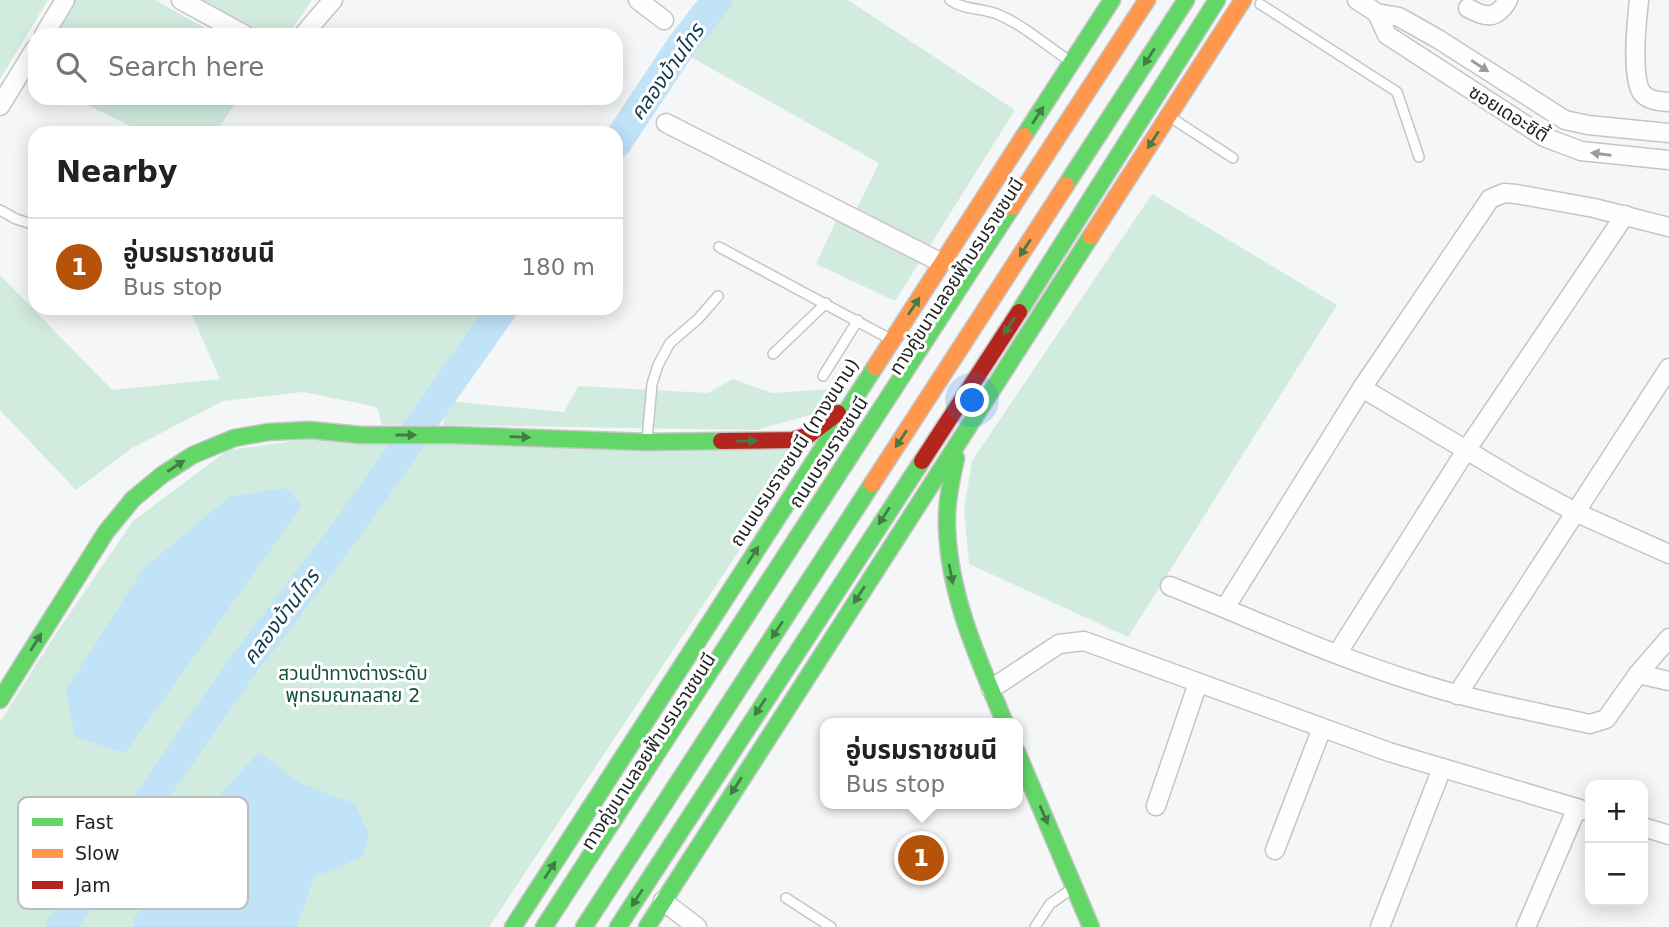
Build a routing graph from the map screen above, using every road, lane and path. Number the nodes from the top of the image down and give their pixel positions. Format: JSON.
{"nodes":[{"id":1,"x":65,"y":0,"type":"edge"},
{"id":2,"x":181,"y":0,"type":"edge"},
{"id":3,"x":333,"y":0,"type":"edge"},
{"id":4,"x":638,"y":0,"type":"edge"},
{"id":5,"x":950,"y":0,"type":"edge"},
{"id":6,"x":1112,"y":0,"type":"edge"},
{"id":7,"x":1122,"y":0,"type":"edge"},
{"id":8,"x":1147,"y":0,"type":"edge"},
{"id":9,"x":1161,"y":0,"type":"edge"},
{"id":10,"x":1186,"y":0,"type":"edge"},
{"id":11,"x":1217,"y":0,"type":"edge"},
{"id":12,"x":1357,"y":0,"type":"edge"},
{"id":13,"x":1508,"y":0,"type":"edge"},
{"id":14,"x":1639,"y":0,"type":"edge"},
{"id":15,"x":1241,"y":2,"type":"edge"},
{"id":16,"x":1260,"y":4,"type":"dead end"},
{"id":17,"x":1468,"y":8,"type":"dead end"},
{"id":18,"x":1377,"y":13,"type":"junction"},
{"id":19,"x":664,"y":20,"type":"dead end"},
{"id":20,"x":48,"y":28,"type":"edge"},
{"id":21,"x":232,"y":28,"type":"edge"},
{"id":22,"x":309,"y":28,"type":"edge"},
{"id":23,"x":1438,"y":39,"type":"junction"},
{"id":24,"x":28,"y":60,"type":"edge"},
{"id":25,"x":1425,"y":60,"type":"junction"},
{"id":26,"x":1072,"y":63,"type":"junction"},
{"id":27,"x":1669,"y":102,"type":"edge"},
{"id":28,"x":0,"y":106,"type":"edge"},
{"id":29,"x":1168,"y":116,"type":"junction"},
{"id":30,"x":666,"y":123,"type":"dead end"},
{"id":31,"x":1669,"y":133,"type":"edge"},
{"id":32,"x":1419,"y":157,"type":"dead end"},
{"id":33,"x":1233,"y":158,"type":"dead end"},
{"id":34,"x":1669,"y":160,"type":"edge"},
{"id":35,"x":1024,"y":188,"type":"junction"},
{"id":36,"x":1086,"y":207,"type":"junction"},
{"id":37,"x":0,"y":209,"type":"edge"},
{"id":38,"x":1625,"y":215,"type":"junction"},
{"id":39,"x":28,"y":223,"type":"edge"},
{"id":40,"x":1669,"y":227,"type":"edge"},
{"id":41,"x":719,"y":247,"type":"dead end"},
{"id":42,"x":942,"y":262,"type":"junction"},
{"id":43,"x":718,"y":296,"type":"dead end"},
{"id":44,"x":826,"y":303,"type":"junction"},
{"id":45,"x":858,"y":320,"type":"junction"},
{"id":46,"x":892,"y":340,"type":"junction"},
{"id":47,"x":774,"y":354,"type":"dead end"},
{"id":48,"x":1669,"y":368,"type":"edge"},
{"id":49,"x":823,"y":376,"type":"dead end"},
{"id":50,"x":1362,"y":388,"type":"junction"},
{"id":51,"x":850,"y":404,"type":"junction"},
{"id":52,"x":963,"y":435,"type":"junction"},
{"id":53,"x":646,"y":442,"type":"junction"},
{"id":54,"x":1467,"y":449,"type":"junction"},
{"id":55,"x":1575,"y":512,"type":"junction"},
{"id":56,"x":1669,"y":554,"type":"edge"},
{"id":57,"x":1170,"y":586,"type":"dead end"},
{"id":58,"x":1225,"y":608,"type":"junction"},
{"id":59,"x":1669,"y":638,"type":"edge"},
{"id":60,"x":1336,"y":654,"type":"junction"},
{"id":61,"x":1639,"y":674,"type":"junction"},
{"id":62,"x":1669,"y":681,"type":"edge"},
{"id":63,"x":1198,"y":683,"type":"junction"},
{"id":64,"x":991,"y":689,"type":"junction"},
{"id":65,"x":1457,"y":695,"type":"junction"},
{"id":66,"x":0,"y":700,"type":"edge"},
{"id":67,"x":1003,"y":718,"type":"edge"},
{"id":68,"x":1322,"y":728,"type":"junction"},
{"id":69,"x":1023,"y":766,"type":"edge"},
{"id":70,"x":1441,"y":768,"type":"junction"},
{"id":71,"x":1156,"y":806,"type":"dead end"},
{"id":72,"x":1584,"y":810,"type":"edge"},
{"id":73,"x":1648,"y":829,"type":"edge"},
{"id":74,"x":1669,"y":835,"type":"edge"},
{"id":75,"x":1275,"y":850,"type":"dead end"},
{"id":76,"x":1074,"y":887,"type":"junction"},
{"id":77,"x":786,"y":898,"type":"dead end"},
{"id":78,"x":663,"y":901,"type":"junction"},
{"id":79,"x":513,"y":927,"type":"edge"},
{"id":80,"x":544,"y":927,"type":"edge"},
{"id":81,"x":559,"y":927,"type":"edge"},
{"id":82,"x":584,"y":927,"type":"edge"},
{"id":83,"x":618,"y":927,"type":"edge"},
{"id":84,"x":647,"y":927,"type":"edge"},
{"id":85,"x":697,"y":927,"type":"edge"},
{"id":86,"x":831,"y":927,"type":"edge"},
{"id":87,"x":1035,"y":927,"type":"edge"},
{"id":88,"x":1091,"y":927,"type":"edge"},
{"id":89,"x":1380,"y":927,"type":"edge"},
{"id":90,"x":1526,"y":927,"type":"edge"}],
"edges":[{"from":1,"to":20,"type":"street"},
{"from":2,"to":21,"type":"street"},
{"from":3,"to":22,"type":"street"},
{"from":4,"to":19,"type":"street"},
{"from":5,"to":26,"type":"lane"},
{"from":6,"to":26,"type":"main road","name":"ถนนบรมราชชนนี (ทางขนาน)"},
{"from":7,"to":35,"type":"main road"},
{"from":8,"to":35,"type":"main road","name":"ถนนบรมราชชนนี"},
{"from":9,"to":81,"type":"main road","name":"ทางคู่ขนานลอยฟ้าบรมราชชนนี"},
{"from":10,"to":82,"type":"main road","one_way":true},
{"from":11,"to":36,"type":"main road"},
{"from":12,"to":18,"type":"street","name":"ซอยเดอะซิตี้"},
{"from":13,"to":17,"type":"street"},
{"from":14,"to":27,"type":"street"},
{"from":15,"to":29,"type":"main road"},
{"from":15,"to":36,"type":"main road"},
{"from":16,"to":32,"type":"lane"},
{"from":18,"to":23,"type":"street","name":"ซอยเดอะซิตี้"},
{"from":18,"to":25,"type":"street","name":"ซอยเดอะซิตี้"},
{"from":23,"to":25,"type":"street"},
{"from":23,"to":31,"type":"street","name":"ซอยเดอะซิตี้","one_way":true},
{"from":24,"to":28,"type":"street"},
{"from":34,"to":25,"type":"street","name":"ซอยเดอะซิตี้","one_way":true},
{"from":42,"to":26,"type":"main road","name":"ถนนบรมราชชนนี (ทางขนาน)","one_way":true},
{"from":29,"to":33,"type":"lane"},
{"from":29,"to":52,"type":"main road","one_way":true},
{"from":30,"to":42,"type":"street"},
{"from":35,"to":80,"type":"main road","name":"ถนนบรมราชชนนี"},
{"from":36,"to":83,"type":"main road","one_way":true},
{"from":37,"to":39,"type":"lane"},
{"from":38,"to":40,"type":"street"},
{"from":38,"to":50,"type":"street"},
{"from":38,"to":54,"type":"street"},
{"from":41,"to":44,"type":"lane"},
{"from":46,"to":42,"type":"main road","name":"ถนนบรมราชชนนี (ทางขนาน)","one_way":true},
{"from":43,"to":53,"type":"lane"},
{"from":44,"to":45,"type":"lane"},
{"from":44,"to":47,"type":"lane"},
{"from":45,"to":46,"type":"lane"},
{"from":45,"to":49,"type":"lane"},
{"from":46,"to":51,"type":"main road","name":"ถนนบรมราชชนนี (ทางขนาน)"},
{"from":48,"to":55,"type":"street"},
{"from":50,"to":54,"type":"street"},
{"from":50,"to":58,"type":"street"},
{"from":53,"to":51,"type":"main road","one_way":true},
{"from":79,"to":51,"type":"main road","name":"ถนนบรมราชชนนี (ทางขนาน)","one_way":true},
{"from":52,"to":64,"type":"main road","one_way":true},
{"from":52,"to":78,"type":"main road","one_way":true},
{"from":66,"to":53,"type":"main road","one_way":true},
{"from":54,"to":55,"type":"street"},
{"from":54,"to":60,"type":"street"},
{"from":55,"to":56,"type":"street"},
{"from":55,"to":65,"type":"street"},
{"from":57,"to":58,"type":"street"},
{"from":58,"to":60,"type":"street"},
{"from":59,"to":61,"type":"street"},
{"from":60,"to":65,"type":"street"},
{"from":61,"to":62,"type":"street"},
{"from":61,"to":65,"type":"street"},
{"from":63,"to":64,"type":"street"},
{"from":63,"to":68,"type":"street"},
{"from":63,"to":71,"type":"street"},
{"from":64,"to":67,"type":"main road"},
{"from":68,"to":70,"type":"street"},
{"from":68,"to":75,"type":"street"},
{"from":69,"to":76,"type":"main road","one_way":true},
{"from":70,"to":72,"type":"street"},
{"from":70,"to":89,"type":"street"},
{"from":72,"to":90,"type":"street"},
{"from":73,"to":74,"type":"street"},
{"from":76,"to":87,"type":"lane"},
{"from":76,"to":88,"type":"main road"},
{"from":77,"to":86,"type":"lane"},
{"from":78,"to":84,"type":"main road"},
{"from":78,"to":85,"type":"street"}]}
